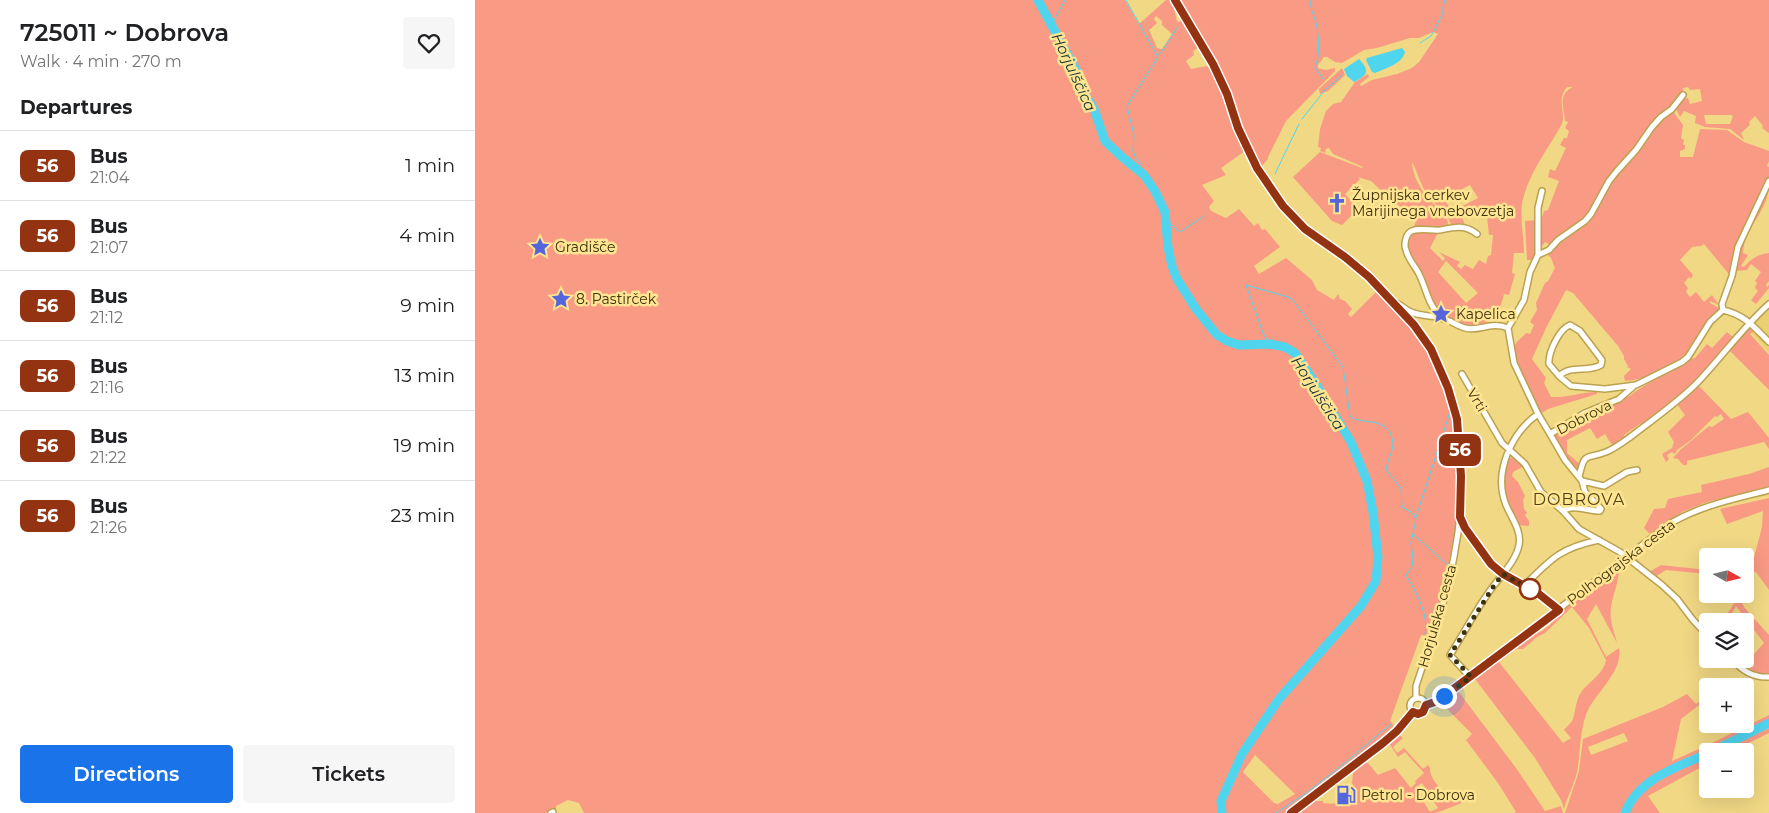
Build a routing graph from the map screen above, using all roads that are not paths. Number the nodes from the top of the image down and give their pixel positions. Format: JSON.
{"nodes":[{"id":1,"x":1175,"y":0,"type":"edge"},
{"id":2,"x":1683,"y":95,"type":"dead end"},
{"id":3,"x":1769,"y":181,"type":"edge"},
{"id":4,"x":1542,"y":191,"type":"dead end"},
{"id":5,"x":1477,"y":234,"type":"dead end"},
{"id":6,"x":1538,"y":255,"type":"junction"},
{"id":7,"x":1392,"y":301,"type":"junction"},
{"id":8,"x":1769,"y":304,"type":"edge"},
{"id":9,"x":1723,"y":310,"type":"junction"},
{"id":10,"x":1443,"y":318,"type":"junction"},
{"id":11,"x":1750,"y":322,"type":"junction"},
{"id":12,"x":1508,"y":328,"type":"junction"},
{"id":13,"x":1769,"y":342,"type":"edge"},
{"id":14,"x":1462,"y":374,"type":"dead end"},
{"id":15,"x":1559,"y":376,"type":"junction"},
{"id":16,"x":1636,"y":385,"type":"junction"},
{"id":17,"x":1538,"y":414,"type":"junction"},
{"id":18,"x":1550,"y":434,"type":"junction"},
{"id":19,"x":1509,"y":450,"type":"junction"},
{"id":20,"x":1637,"y":470,"type":"dead end"},
{"id":21,"x":1580,"y":479,"type":"junction"},
{"id":22,"x":1769,"y":490,"type":"edge"},
{"id":23,"x":1563,"y":511,"type":"junction"},
{"id":24,"x":1460,"y":517,"type":"junction"},
{"id":25,"x":1599,"y":540,"type":"junction"},
{"id":26,"x":1626,"y":557,"type":"junction"},
{"id":27,"x":1503,"y":574,"type":"junction"},
{"id":28,"x":1524,"y":586,"type":"junction"},
{"id":29,"x":1559,"y":610,"type":"junction"},
{"id":30,"x":1699,"y":626,"type":"edge"},
{"id":31,"x":1741,"y":668,"type":"edge"},
{"id":32,"x":1471,"y":677,"type":"junction"},
{"id":33,"x":1769,"y":677,"type":"edge"},
{"id":34,"x":1416,"y":698,"type":"junction"},
{"id":35,"x":1426,"y":705,"type":"junction"},
{"id":36,"x":1413,"y":712,"type":"junction"},
{"id":37,"x":1291,"y":813,"type":"edge"}],
"edges":[{"from":1,"to":7,"type":"street","name":"Horjulska cesta"},
{"from":2,"to":6,"type":"street"},
{"from":3,"to":9,"type":"street"},
{"from":4,"to":6,"type":"street"},
{"from":5,"to":10,"type":"street"},
{"from":6,"to":12,"type":"street"},
{"from":7,"to":10,"type":"street"},
{"from":7,"to":24,"type":"street","name":"Horjulska cesta"},
{"from":8,"to":11,"type":"street"},
{"from":9,"to":11,"type":"street"},
{"from":9,"to":16,"type":"street"},
{"from":10,"to":12,"type":"street"},
{"from":11,"to":13,"type":"street"},
{"from":11,"to":21,"type":"street"},
{"from":12,"to":17,"type":"street","name":"Dobrova"},
{"from":14,"to":19,"type":"street","name":"Vrti"},
{"from":15,"to":15,"type":"street"},
{"from":15,"to":16,"type":"street"},
{"from":16,"to":18,"type":"street","name":"Dobrova"},
{"from":17,"to":18,"type":"street","name":"Dobrova"},
{"from":17,"to":19,"type":"street"},
{"from":18,"to":21,"type":"street"},
{"from":19,"to":23,"type":"street"},
{"from":19,"to":27,"type":"street"},
{"from":20,"to":21,"type":"street"},
{"from":21,"to":23,"type":"street"},
{"from":22,"to":26,"type":"street","name":"Polhograjska cesta"},
{"from":23,"to":25,"type":"street"},
{"from":24,"to":27,"type":"street"},
{"from":24,"to":34,"type":"street","name":"Horjulska cesta"},
{"from":25,"to":26,"type":"street"},
{"from":25,"to":28,"type":"street"},
{"from":26,"to":29,"type":"street","name":"Polhograjska cesta"},
{"from":26,"to":30,"type":"street"},
{"from":27,"to":28,"type":"street"},
{"from":27,"to":32,"type":"street"},
{"from":28,"to":29,"type":"street"},
{"from":29,"to":32,"type":"street","name":"Polhograjska cesta"},
{"from":31,"to":33,"type":"street"},
{"from":32,"to":35,"type":"street","name":"Polhograjska cesta"},
{"from":34,"to":35,"type":"street"},
{"from":34,"to":36,"type":"street"},
{"from":35,"to":36,"type":"street"},
{"from":36,"to":37,"type":"street"}]}
